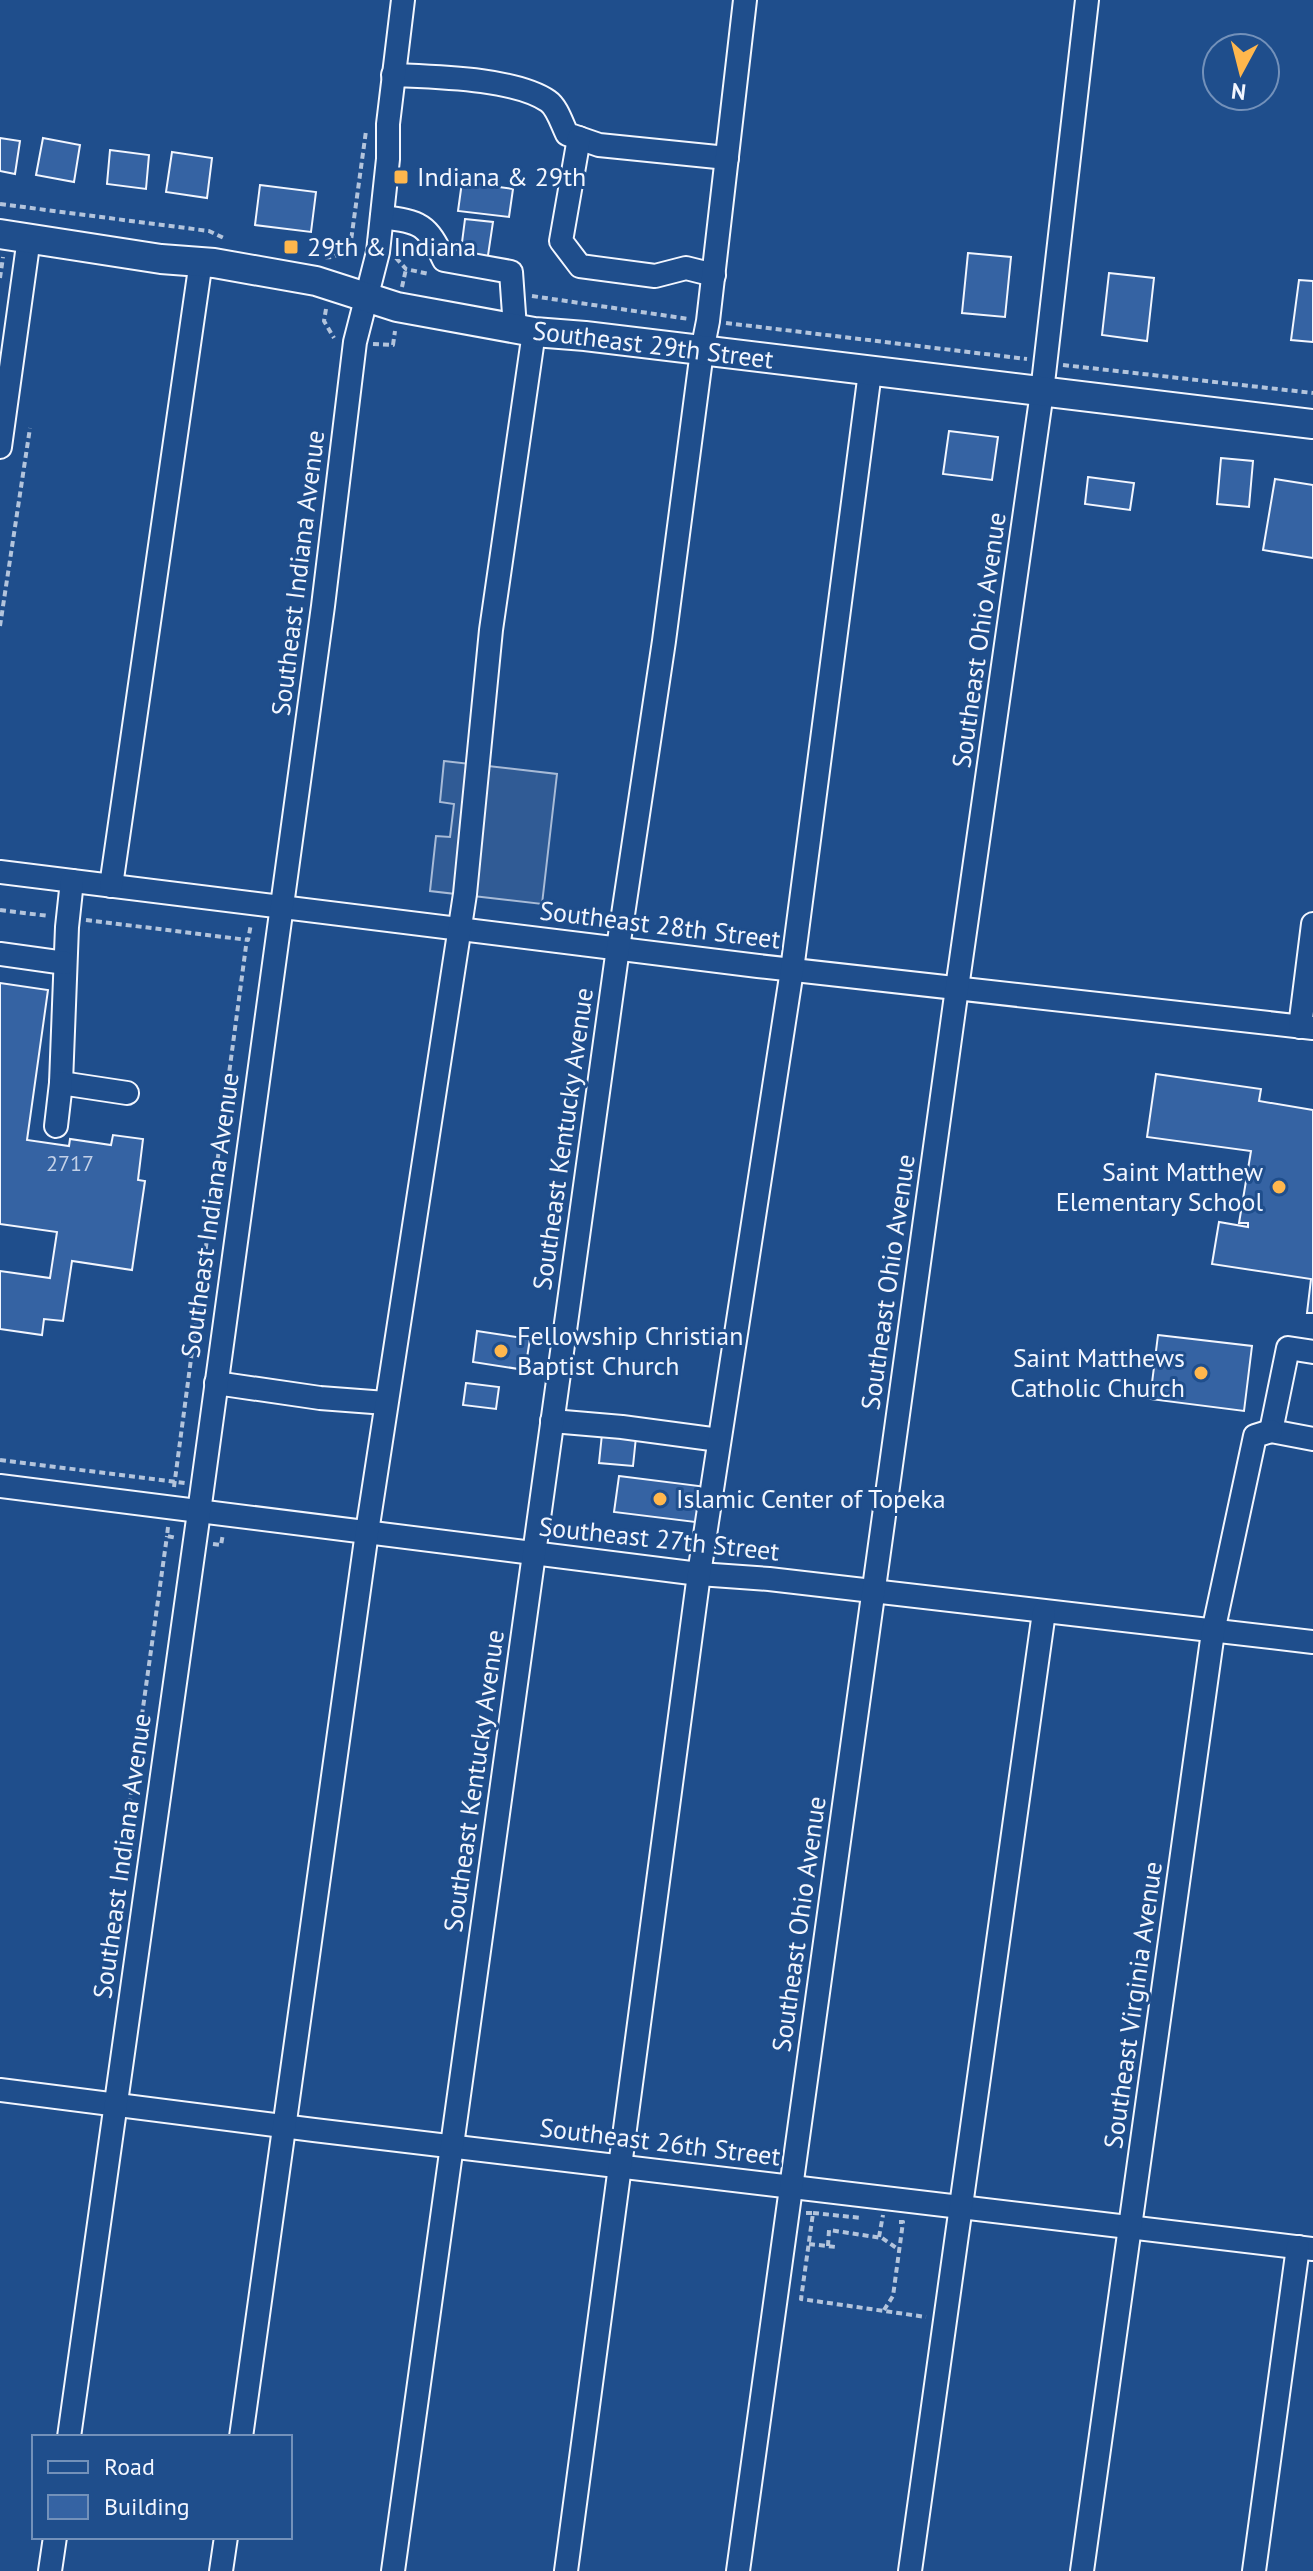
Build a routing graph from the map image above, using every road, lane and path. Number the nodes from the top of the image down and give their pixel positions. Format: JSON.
{"nodes":[{"id":1,"x":403,"y":0,"type":"edge"},
{"id":2,"x":745,"y":0,"type":"edge"},
{"id":3,"x":1087,"y":0,"type":"edge"},
{"id":4,"x":393,"y":75,"type":"junction"},
{"id":5,"x":579,"y":138,"type":"junction"},
{"id":6,"x":727,"y":158,"type":"junction"},
{"id":7,"x":0,"y":204,"type":"edge"},
{"id":8,"x":382,"y":217,"type":"junction"},
{"id":9,"x":29,"y":238,"type":"junction"},
{"id":10,"x":226,"y":239,"type":"dead end"},
{"id":11,"x":2,"y":244,"type":"edge"},
{"id":12,"x":378,"y":252,"type":"junction"},
{"id":13,"x":317,"y":256,"type":"dead end"},
{"id":14,"x":201,"y":261,"type":"junction"},
{"id":15,"x":433,"y":275,"type":"dead end"},
{"id":16,"x":714,"y":275,"type":"junction"},
{"id":17,"x":0,"y":278,"type":"edge"},
{"id":18,"x":512,"y":291,"type":"junction"},
{"id":19,"x":367,"y":297,"type":"junction"},
{"id":20,"x":708,"y":321,"type":"junction"},
{"id":21,"x":524,"y":330,"type":"junction"},
{"id":22,"x":702,"y":351,"type":"junction"},
{"id":23,"x":1046,"y":362,"type":"junction"},
{"id":24,"x":870,"y":372,"type":"junction"},
{"id":25,"x":1042,"y":392,"type":"junction"},
{"id":26,"x":1313,"y":393,"type":"edge"},
{"id":27,"x":1313,"y":424,"type":"edge"},
{"id":28,"x":30,"y":428,"type":"dead end"},
{"id":29,"x":0,"y":447,"type":"edge"},
{"id":30,"x":0,"y":626,"type":"edge"},
{"id":31,"x":0,"y":872,"type":"edge"},
{"id":32,"x":72,"y":881,"type":"junction"},
{"id":33,"x":111,"y":886,"type":"junction"},
{"id":34,"x":254,"y":903,"type":"junction"},
{"id":35,"x":281,"y":906,"type":"junction"},
{"id":36,"x":0,"y":910,"type":"edge"},
{"id":37,"x":68,"y":918,"type":"junction"},
{"id":38,"x":1313,"y":924,"type":"edge"},
{"id":39,"x":458,"y":928,"type":"junction"},
{"id":40,"x":246,"y":946,"type":"dead end"},
{"id":41,"x":618,"y":948,"type":"junction"},
{"id":42,"x":0,"y":954,"type":"edge"},
{"id":43,"x":65,"y":963,"type":"junction"},
{"id":44,"x":792,"y":970,"type":"junction"},
{"id":45,"x":957,"y":988,"type":"junction"},
{"id":46,"x":1306,"y":1028,"type":"edge"},
{"id":47,"x":61,"y":1083,"type":"junction"},
{"id":48,"x":127,"y":1093,"type":"dead end"},
{"id":49,"x":56,"y":1126,"type":"dead end"},
{"id":50,"x":1313,"y":1352,"type":"edge"},
{"id":51,"x":216,"y":1383,"type":"junction"},
{"id":52,"x":386,"y":1403,"type":"junction"},
{"id":53,"x":552,"y":1421,"type":"junction"},
{"id":54,"x":1271,"y":1431,"type":"junction"},
{"id":55,"x":1313,"y":1439,"type":"edge"},
{"id":56,"x":719,"y":1440,"type":"junction"},
{"id":57,"x":0,"y":1460,"type":"edge"},
{"id":58,"x":0,"y":1486,"type":"edge"},
{"id":59,"x":199,"y":1512,"type":"junction"},
{"id":60,"x":367,"y":1532,"type":"junction"},
{"id":61,"x":167,"y":1536,"type":"dead end"},
{"id":62,"x":534,"y":1553,"type":"junction"},
{"id":63,"x":699,"y":1574,"type":"junction"},
{"id":64,"x":874,"y":1591,"type":"junction"},
{"id":65,"x":1044,"y":1612,"type":"junction"},
{"id":66,"x":1213,"y":1632,"type":"junction"},
{"id":67,"x":1313,"y":1642,"type":"edge"},
{"id":68,"x":148,"y":1867,"type":"junction"},
{"id":69,"x":0,"y":2090,"type":"edge"},
{"id":70,"x":115,"y":2104,"type":"junction"},
{"id":71,"x":284,"y":2126,"type":"junction"},
{"id":72,"x":452,"y":2146,"type":"junction"},
{"id":73,"x":622,"y":2166,"type":"junction"},
{"id":74,"x":791,"y":2186,"type":"junction"},
{"id":75,"x":960,"y":2207,"type":"junction"},
{"id":76,"x":787,"y":2211,"type":"junction"},
{"id":77,"x":813,"y":2213,"type":"junction"},
{"id":78,"x":882,"y":2220,"type":"junction"},
{"id":79,"x":1130,"y":2228,"type":"junction"},
{"id":80,"x":879,"y":2237,"type":"junction"},
{"id":81,"x":783,"y":2239,"type":"junction"},
{"id":82,"x":809,"y":2244,"type":"junction"},
{"id":83,"x":828,"y":2246,"type":"junction"},
{"id":84,"x":836,"y":2247,"type":"dead end"},
{"id":85,"x":1306,"y":2248,"type":"edge"},
{"id":86,"x":899,"y":2250,"type":"junction"},
{"id":87,"x":884,"y":2311,"type":"junction"},
{"id":88,"x":945,"y":2320,"type":"junction"},
{"id":89,"x":69,"y":2435,"type":"edge"},
{"id":90,"x":241,"y":2435,"type":"edge"},
{"id":91,"x":55,"y":2539,"type":"edge"},
{"id":92,"x":226,"y":2539,"type":"edge"},
{"id":93,"x":50,"y":2571,"type":"edge"},
{"id":94,"x":221,"y":2571,"type":"edge"},
{"id":95,"x":393,"y":2571,"type":"edge"},
{"id":96,"x":566,"y":2571,"type":"edge"},
{"id":97,"x":738,"y":2571,"type":"edge"},
{"id":98,"x":910,"y":2571,"type":"edge"},
{"id":99,"x":1082,"y":2571,"type":"edge"},
{"id":100,"x":1254,"y":2571,"type":"edge"}],
"edges":[{"from":1,"to":4,"type":"street","name":"Southeast Indiana Avenue"},
{"from":2,"to":6,"type":"street","name":"Southeast Kentucky Avenue"},
{"from":3,"to":23,"type":"street","name":"Southeast Ohio Avenue"},
{"from":4,"to":5,"type":"street"},
{"from":4,"to":8,"type":"street","name":"Southeast Indiana Avenue"},
{"from":5,"to":6,"type":"street"},
{"from":5,"to":16,"type":"street"},
{"from":6,"to":16,"type":"street","name":"Southeast Kentucky Avenue"},
{"from":7,"to":10,"type":"path"},
{"from":8,"to":12,"type":"street","name":"Southeast Indiana Avenue"},
{"from":8,"to":18,"type":"street"},
{"from":9,"to":11,"type":"main road","name":"Southeast 29th Street"},
{"from":9,"to":14,"type":"main road","name":"Southeast 29th Street"},
{"from":9,"to":29,"type":"street"},
{"from":11,"to":17,"type":"path"},
{"from":12,"to":13,"type":"path"},
{"from":12,"to":15,"type":"path"},
{"from":12,"to":19,"type":"street","name":"Southeast Indiana Avenue"},
{"from":14,"to":19,"type":"main road","name":"Southeast 29th Street"},
{"from":14,"to":33,"type":"street"},
{"from":16,"to":20,"type":"street","name":"Southeast Kentucky Avenue"},
{"from":18,"to":20,"type":"path"},
{"from":18,"to":21,"type":"street"},
{"from":19,"to":21,"type":"main road","name":"Southeast 29th Street"},
{"from":19,"to":35,"type":"street","name":"Southeast Indiana Avenue"},
{"from":20,"to":22,"type":"street","name":"Southeast Kentucky Avenue"},
{"from":20,"to":23,"type":"path"},
{"from":21,"to":22,"type":"main road","name":"Southeast 29th Street"},
{"from":21,"to":39,"type":"street"},
{"from":22,"to":24,"type":"main road","name":"Southeast 29th Street"},
{"from":22,"to":41,"type":"street","name":"Southeast Kentucky Avenue"},
{"from":23,"to":25,"type":"street","name":"Southeast Ohio Avenue"},
{"from":23,"to":26,"type":"path"},
{"from":24,"to":25,"type":"main road","name":"Southeast 29th Street"},
{"from":24,"to":44,"type":"street"},
{"from":25,"to":27,"type":"main road","name":"Southeast 29th Street"},
{"from":25,"to":45,"type":"street","name":"Southeast Ohio Avenue"},
{"from":28,"to":30,"type":"path"},
{"from":31,"to":32,"type":"street","name":"Southeast 28th Street"},
{"from":32,"to":33,"type":"street","name":"Southeast 28th Street"},
{"from":32,"to":37,"type":"street"},
{"from":33,"to":34,"type":"street","name":"Southeast 28th Street"},
{"from":34,"to":35,"type":"street","name":"Southeast 28th Street"},
{"from":34,"to":37,"type":"path"},
{"from":35,"to":39,"type":"street","name":"Southeast 28th Street"},
{"from":35,"to":51,"type":"street","name":"Southeast Indiana Avenue"},
{"from":36,"to":37,"type":"path"},
{"from":37,"to":43,"type":"street"},
{"from":38,"to":46,"type":"street"},
{"from":39,"to":41,"type":"street","name":"Southeast 28th Street"},
{"from":39,"to":52,"type":"street"},
{"from":40,"to":57,"type":"path"},
{"from":41,"to":44,"type":"street","name":"Southeast 28th Street"},
{"from":41,"to":53,"type":"street","name":"Southeast Kentucky Avenue"},
{"from":42,"to":43,"type":"street"},
{"from":43,"to":47,"type":"street"},
{"from":44,"to":45,"type":"street","name":"Southeast 28th Street"},
{"from":44,"to":56,"type":"street"},
{"from":45,"to":46,"type":"street","name":"Southeast 28th Street"},
{"from":45,"to":64,"type":"street","name":"Southeast Ohio Avenue"},
{"from":47,"to":48,"type":"street"},
{"from":47,"to":49,"type":"street"},
{"from":50,"to":54,"type":"street"},
{"from":51,"to":52,"type":"street"},
{"from":51,"to":59,"type":"street","name":"Southeast Indiana Avenue"},
{"from":52,"to":60,"type":"street"},
{"from":53,"to":56,"type":"street"},
{"from":53,"to":62,"type":"street","name":"Southeast Kentucky Avenue"},
{"from":54,"to":55,"type":"street"},
{"from":54,"to":66,"type":"street","name":"Southeast Virginia Avenue"},
{"from":56,"to":63,"type":"street"},
{"from":58,"to":59,"type":"street","name":"Southeast 27th Street"},
{"from":59,"to":60,"type":"street","name":"Southeast 27th Street"},
{"from":59,"to":68,"type":"street","name":"Southeast Indiana Avenue"},
{"from":60,"to":62,"type":"street","name":"Southeast 27th Street"},
{"from":60,"to":71,"type":"street"},
{"from":61,"to":68,"type":"path"},
{"from":62,"to":63,"type":"street","name":"Southeast 27th Street"},
{"from":62,"to":72,"type":"street","name":"Southeast Kentucky Avenue"},
{"from":63,"to":64,"type":"street","name":"Southeast 27th Street"},
{"from":63,"to":73,"type":"street"},
{"from":64,"to":65,"type":"street","name":"Southeast 27th Street"},
{"from":64,"to":74,"type":"street","name":"Southeast Ohio Avenue"},
{"from":65,"to":66,"type":"street","name":"Southeast 27th Street"},
{"from":65,"to":75,"type":"street"},
{"from":66,"to":67,"type":"street","name":"Southeast 27th Street"},
{"from":66,"to":79,"type":"street","name":"Southeast Virginia Avenue"},
{"from":68,"to":70,"type":"street","name":"Southeast Indiana Avenue"},
{"from":69,"to":70,"type":"street","name":"Southeast 26th Street"},
{"from":70,"to":71,"type":"street","name":"Southeast 26th Street"},
{"from":70,"to":89,"type":"street","name":"Southeast Indiana Avenue"},
{"from":71,"to":72,"type":"street","name":"Southeast 26th Street"},
{"from":71,"to":90,"type":"street"},
{"from":72,"to":73,"type":"street","name":"Southeast 26th Street"},
{"from":72,"to":95,"type":"street","name":"Southeast Kentucky Avenue"},
{"from":73,"to":74,"type":"street","name":"Southeast 26th Street"},
{"from":73,"to":96,"type":"street"},
{"from":74,"to":75,"type":"street","name":"Southeast 26th Street"},
{"from":74,"to":76,"type":"street","name":"Southeast Ohio Avenue"},
{"from":75,"to":79,"type":"street","name":"Southeast 26th Street"},
{"from":75,"to":88,"type":"street"},
{"from":76,"to":77,"type":"path"},
{"from":76,"to":81,"type":"street","name":"Southeast Ohio Avenue"},
{"from":77,"to":78,"type":"path"},
{"from":77,"to":82,"type":"path"},
{"from":78,"to":80,"type":"path"},
{"from":78,"to":86,"type":"path"},
{"from":79,"to":85,"type":"street","name":"Southeast 26th Street"},
{"from":79,"to":99,"type":"street","name":"Southeast Virginia Avenue"},
{"from":80,"to":83,"type":"path"},
{"from":80,"to":86,"type":"path"},
{"from":81,"to":82,"type":"path"},
{"from":81,"to":97,"type":"street","name":"Southeast Ohio Avenue"},
{"from":82,"to":83,"type":"path"},
{"from":82,"to":87,"type":"path"},
{"from":83,"to":84,"type":"path"},
{"from":85,"to":100,"type":"street"},
{"from":86,"to":87,"type":"path"},
{"from":87,"to":88,"type":"path"},
{"from":88,"to":98,"type":"street"},
{"from":91,"to":93,"type":"street"},
{"from":92,"to":94,"type":"street"}]}
